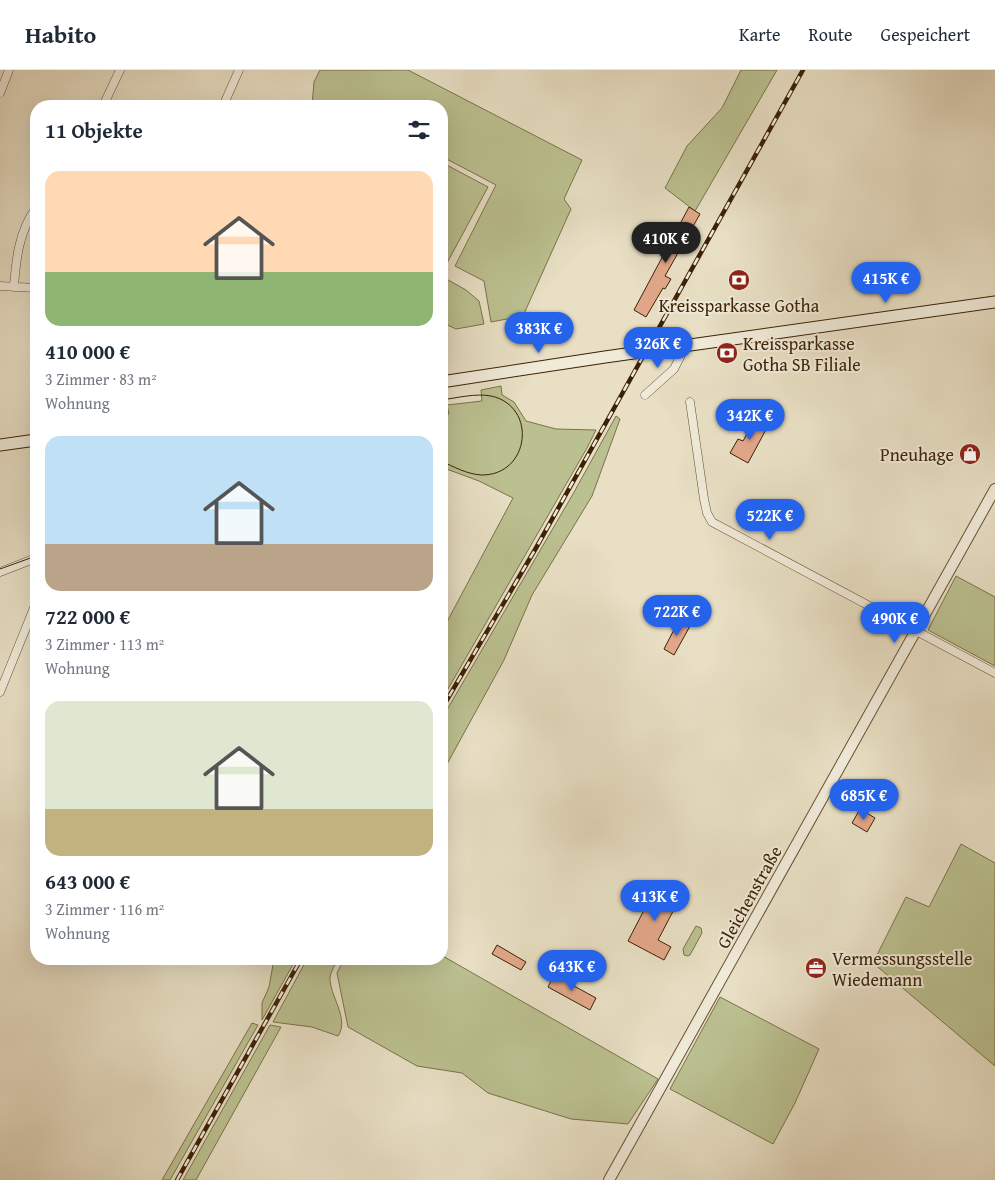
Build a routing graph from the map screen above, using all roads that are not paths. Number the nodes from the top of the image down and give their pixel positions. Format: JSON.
{"nodes":[{"id":1,"x":9,"y":70,"type":"edge"},
{"id":2,"x":120,"y":70,"type":"edge"},
{"id":3,"x":239,"y":70,"type":"edge"},
{"id":4,"x":0,"y":93,"type":"edge"},
{"id":5,"x":106,"y":100,"type":"edge"},
{"id":6,"x":226,"y":100,"type":"edge"},
{"id":7,"x":30,"y":220,"type":"edge"},
{"id":8,"x":0,"y":286,"type":"edge"},
{"id":9,"x":14,"y":287,"type":"junction"},
{"id":10,"x":30,"y":288,"type":"edge"},
{"id":11,"x":995,"y":302,"type":"edge"},
{"id":12,"x":682,"y":351,"type":"dead end"},
{"id":13,"x":448,"y":381,"type":"edge"},
{"id":14,"x":645,"y":395,"type":"dead end"},
{"id":15,"x":690,"y":402,"type":"dead end"},
{"id":16,"x":30,"y":441,"type":"edge"},
{"id":17,"x":0,"y":446,"type":"edge"},
{"id":18,"x":995,"y":489,"type":"edge"},
{"id":19,"x":30,"y":560,"type":"edge"},
{"id":20,"x":0,"y":572,"type":"edge"},
{"id":21,"x":30,"y":618,"type":"edge"},
{"id":22,"x":917,"y":631,"type":"junction"},
{"id":23,"x":995,"y":673,"type":"edge"},
{"id":24,"x":0,"y":692,"type":"edge"},
{"id":25,"x":609,"y":1180,"type":"edge"}],
"edges":[{"from":1,"to":4,"type":"street"},
{"from":2,"to":5,"type":"street"},
{"from":3,"to":6,"type":"street"},
{"from":7,"to":9,"type":"street"},
{"from":8,"to":9,"type":"street"},
{"from":9,"to":10,"type":"street"},
{"from":11,"to":13,"type":"main road"},
{"from":12,"to":14,"type":"street"},
{"from":15,"to":22,"type":"street"},
{"from":16,"to":17,"type":"main road"},
{"from":18,"to":22,"type":"street","name":"Gleichenstraße"},
{"from":19,"to":20,"type":"street"},
{"from":21,"to":24,"type":"street"},
{"from":22,"to":23,"type":"street"},
{"from":22,"to":25,"type":"street","name":"Gleichenstraße"}]}
